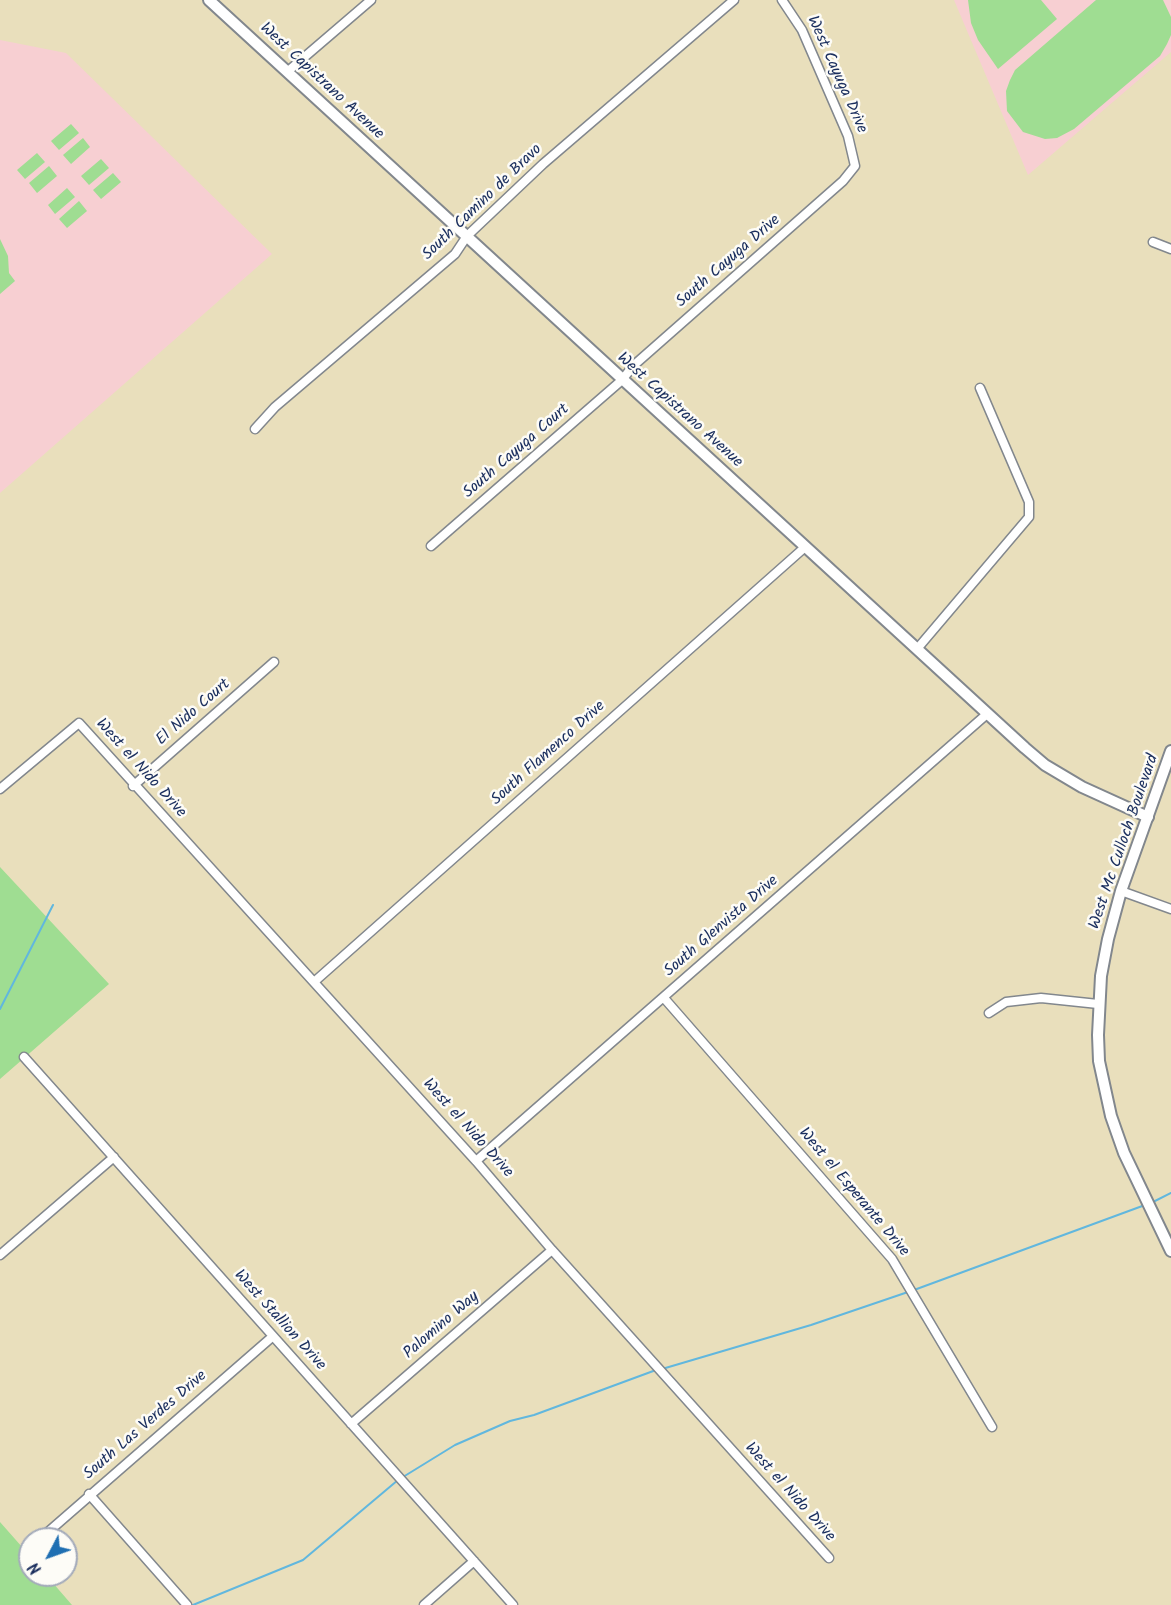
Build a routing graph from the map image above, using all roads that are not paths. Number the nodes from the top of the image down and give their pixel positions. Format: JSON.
{"nodes":[{"id":1,"x":209,"y":0,"type":"edge"},
{"id":2,"x":371,"y":0,"type":"edge"},
{"id":3,"x":734,"y":0,"type":"edge"},
{"id":4,"x":782,"y":0,"type":"edge"},
{"id":5,"x":287,"y":72,"type":"junction"},
{"id":6,"x":855,"y":166,"type":"joint"},
{"id":7,"x":467,"y":236,"type":"junction"},
{"id":8,"x":1153,"y":242,"type":"dead end"},
{"id":9,"x":1171,"y":249,"type":"edge"},
{"id":10,"x":622,"y":380,"type":"junction"},
{"id":11,"x":980,"y":388,"type":"dead end"},
{"id":12,"x":255,"y":429,"type":"dead end"},
{"id":13,"x":431,"y":546,"type":"dead end"},
{"id":14,"x":804,"y":548,"type":"junction"},
{"id":15,"x":917,"y":649,"type":"junction"},
{"id":16,"x":274,"y":662,"type":"dead end"},
{"id":17,"x":987,"y":714,"type":"junction"},
{"id":18,"x":1171,"y":751,"type":"edge"},
{"id":19,"x":134,"y":786,"type":"junction"},
{"id":20,"x":0,"y":789,"type":"edge"},
{"id":21,"x":1148,"y":817,"type":"junction"},
{"id":22,"x":1121,"y":891,"type":"junction"},
{"id":23,"x":1171,"y":909,"type":"edge"},
{"id":24,"x":314,"y":982,"type":"junction"},
{"id":25,"x":664,"y":998,"type":"junction"},
{"id":26,"x":1098,"y":1004,"type":"junction"},
{"id":27,"x":989,"y":1013,"type":"dead end"},
{"id":28,"x":24,"y":1057,"type":"dead end"},
{"id":29,"x":114,"y":1157,"type":"junction"},
{"id":30,"x":476,"y":1161,"type":"junction"},
{"id":31,"x":552,"y":1250,"type":"junction"},
{"id":32,"x":1171,"y":1251,"type":"edge"},
{"id":33,"x":0,"y":1255,"type":"edge"},
{"id":34,"x":272,"y":1337,"type":"junction"},
{"id":35,"x":351,"y":1424,"type":"junction"},
{"id":36,"x":992,"y":1427,"type":"dead end"},
{"id":37,"x":89,"y":1494,"type":"junction"},
{"id":38,"x":53,"y":1527,"type":"edge"},
{"id":39,"x":829,"y":1558,"type":"dead end"},
{"id":40,"x":474,"y":1561,"type":"junction"},
{"id":41,"x":187,"y":1605,"type":"edge"},
{"id":42,"x":424,"y":1605,"type":"edge"},
{"id":43,"x":513,"y":1605,"type":"edge"}],
"edges":[{"from":1,"to":5,"type":"street","name":"West Capistrano Avenue"},
{"from":2,"to":5,"type":"street"},
{"from":3,"to":7,"type":"street","name":"South Camino de Bravo"},
{"from":4,"to":6,"type":"street","name":"West Cayuga Drive"},
{"from":5,"to":7,"type":"street","name":"West Capistrano Avenue"},
{"from":6,"to":10,"type":"street","name":"South Cayuga Drive"},
{"from":7,"to":10,"type":"street","name":"West Capistrano Avenue"},
{"from":7,"to":12,"type":"street","name":"South Camino de Bravo"},
{"from":8,"to":9,"type":"street"},
{"from":10,"to":13,"type":"street","name":"South Cayuga Court"},
{"from":10,"to":14,"type":"street","name":"West Capistrano Avenue"},
{"from":11,"to":15,"type":"street"},
{"from":14,"to":15,"type":"street","name":"West Capistrano Avenue"},
{"from":14,"to":24,"type":"street","name":"South Flamenco Drive"},
{"from":15,"to":17,"type":"street","name":"West Capistrano Avenue"},
{"from":16,"to":19,"type":"street","name":"El Nido Court"},
{"from":17,"to":21,"type":"street","name":"West Capistrano Avenue"},
{"from":17,"to":25,"type":"street","name":"South Glenvista Drive"},
{"from":18,"to":21,"type":"street","name":"West Mc Culloch Boulevard"},
{"from":19,"to":20,"type":"street","name":"West el Nido Drive"},
{"from":19,"to":24,"type":"street","name":"West el Nido Drive"},
{"from":21,"to":22,"type":"street","name":"West Mc Culloch Boulevard"},
{"from":22,"to":23,"type":"street"},
{"from":22,"to":26,"type":"street","name":"West Mc Culloch Boulevard"},
{"from":24,"to":30,"type":"street","name":"West el Nido Drive"},
{"from":25,"to":30,"type":"street","name":"South Glenvista Drive"},
{"from":25,"to":36,"type":"street","name":"West el Esperante Drive"},
{"from":26,"to":27,"type":"street"},
{"from":26,"to":32,"type":"street","name":"West Mc Culloch Boulevard"},
{"from":28,"to":29,"type":"street","name":"West Stallion Drive"},
{"from":29,"to":33,"type":"street"},
{"from":29,"to":34,"type":"street","name":"West Stallion Drive"},
{"from":30,"to":31,"type":"street","name":"West el Nido Drive"},
{"from":31,"to":35,"type":"street","name":"Palomino Way"},
{"from":31,"to":39,"type":"street","name":"West el Nido Drive"},
{"from":34,"to":35,"type":"street","name":"West Stallion Drive"},
{"from":34,"to":37,"type":"street","name":"South Las Verdes Drive"},
{"from":35,"to":40,"type":"street","name":"West Stallion Drive"},
{"from":37,"to":38,"type":"street","name":"South Las Verdes Drive"},
{"from":37,"to":41,"type":"street"},
{"from":40,"to":42,"type":"street"},
{"from":40,"to":43,"type":"street","name":"West Stallion Drive"}]}
